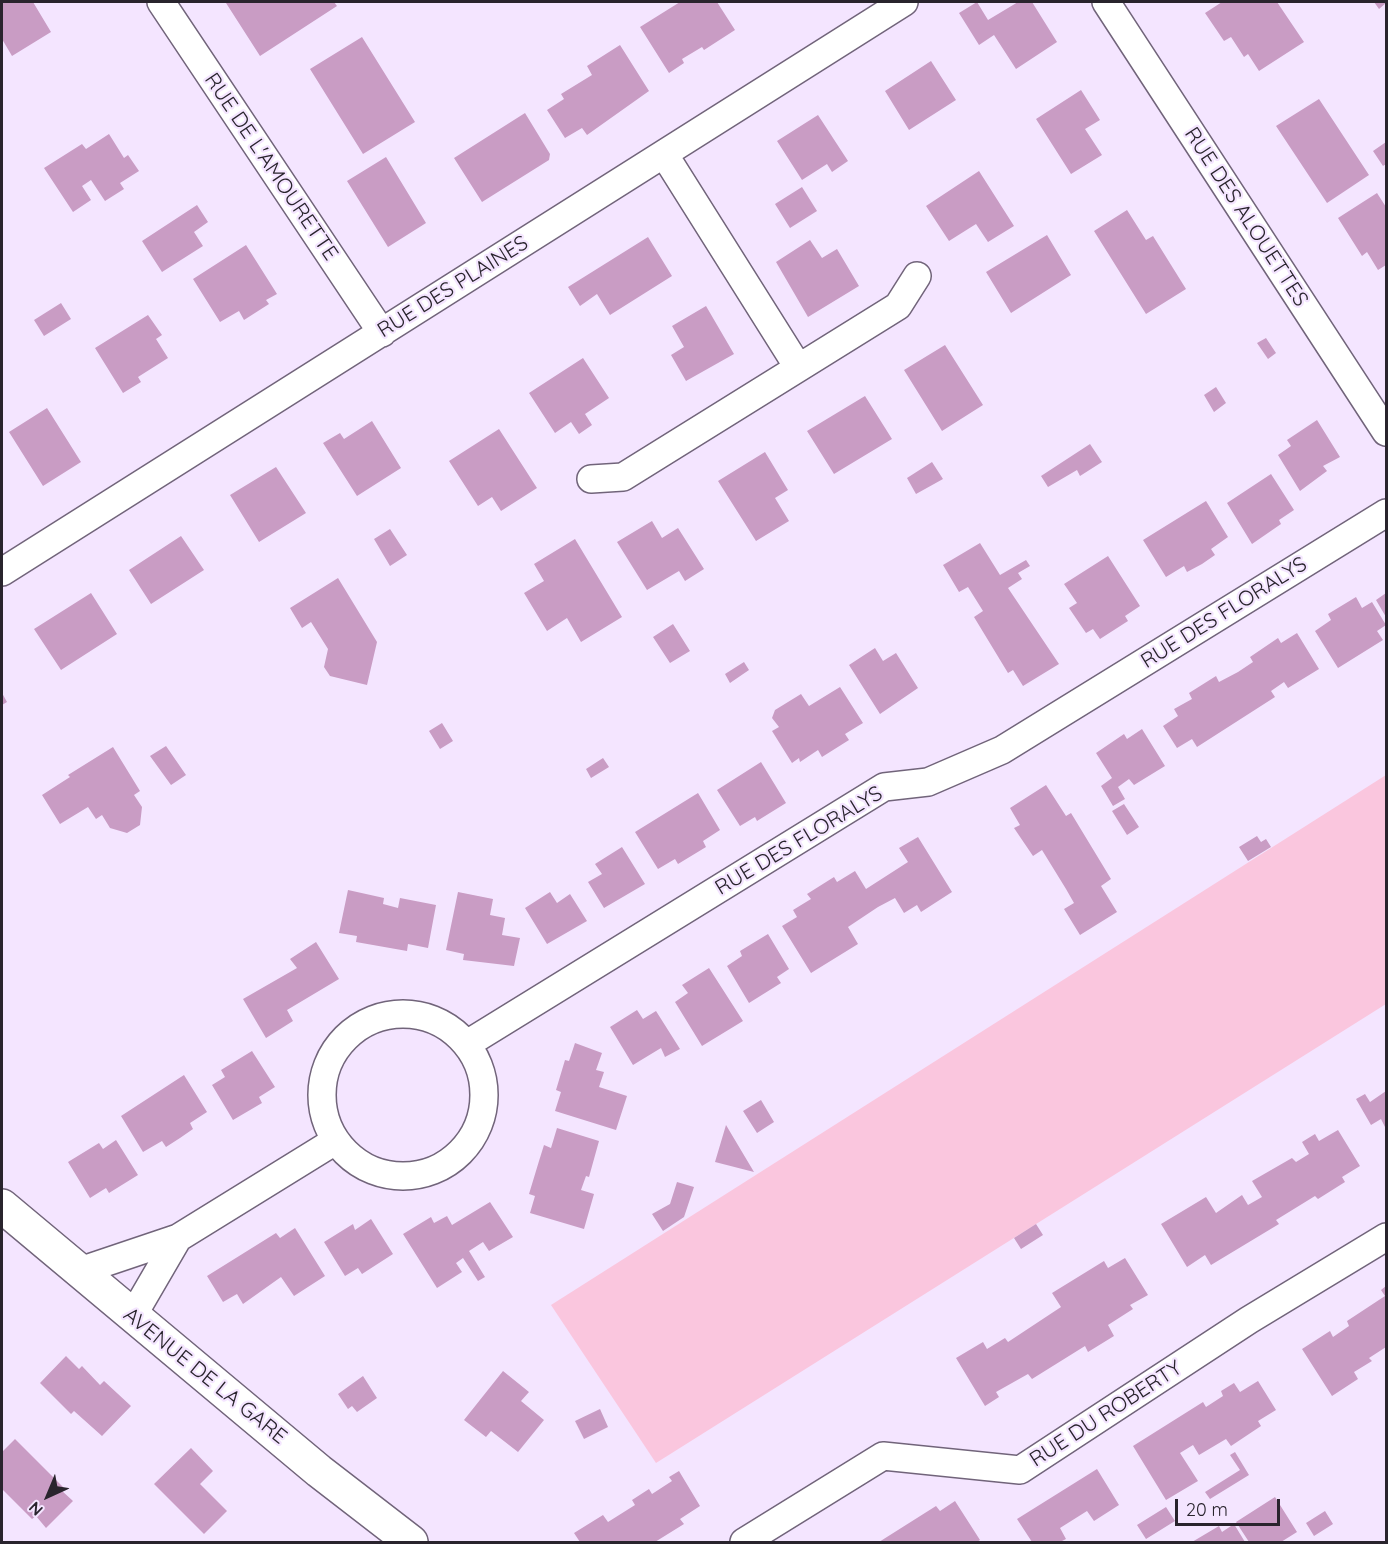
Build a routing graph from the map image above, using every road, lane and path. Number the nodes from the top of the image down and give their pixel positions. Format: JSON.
{"nodes":[{"id":1,"x":161,"y":2,"type":"edge"},
{"id":2,"x":904,"y":2,"type":"edge"},
{"id":3,"x":1106,"y":2,"type":"edge"},
{"id":4,"x":664,"y":154,"type":"junction"},
{"id":5,"x":917,"y":276,"type":"dead end"},
{"id":6,"x":381,"y":333,"type":"junction"},
{"id":7,"x":798,"y":367,"type":"junction"},
{"id":8,"x":1386,"y":432,"type":"edge"},
{"id":9,"x":591,"y":479,"type":"dead end"},
{"id":10,"x":1386,"y":513,"type":"edge"},
{"id":11,"x":2,"y":572,"type":"edge"},
{"id":12,"x":467,"y":1044,"type":"junction"},
{"id":13,"x":335,"y":1141,"type":"junction"},
{"id":14,"x":2,"y":1206,"type":"edge"},
{"id":15,"x":1386,"y":1237,"type":"edge"},
{"id":16,"x":177,"y":1238,"type":"junction"},
{"id":17,"x":77,"y":1272,"type":"junction"},
{"id":18,"x":132,"y":1317,"type":"junction"},
{"id":19,"x":411,"y":1542,"type":"edge"},
{"id":20,"x":744,"y":1542,"type":"edge"}],
"edges":[{"from":1,"to":6,"type":"street","name":"RUE DE L'AMOURETTE"},
{"from":2,"to":4,"type":"street","name":"RUE DES PLAINES"},
{"from":3,"to":8,"type":"street","name":"RUE DES ALOUETTES"},
{"from":4,"to":6,"type":"street","name":"RUE DES PLAINES"},
{"from":4,"to":7,"type":"street"},
{"from":5,"to":7,"type":"street"},
{"from":6,"to":11,"type":"street","name":"RUE DES PLAINES"},
{"from":7,"to":9,"type":"street"},
{"from":10,"to":12,"type":"street","name":"RUE DES FLORALYS"},
{"from":12,"to":13,"type":"street"},
{"from":12,"to":13,"type":"street"},
{"from":13,"to":16,"type":"street"},
{"from":14,"to":17,"type":"street","name":"AVENUE DE LA GARE"},
{"from":15,"to":20,"type":"street","name":"RUE DU ROBERTY"},
{"from":16,"to":17,"type":"street"},
{"from":16,"to":18,"type":"street"},
{"from":17,"to":18,"type":"street","name":"AVENUE DE LA GARE"},
{"from":18,"to":19,"type":"street","name":"AVENUE DE LA GARE"}]}
